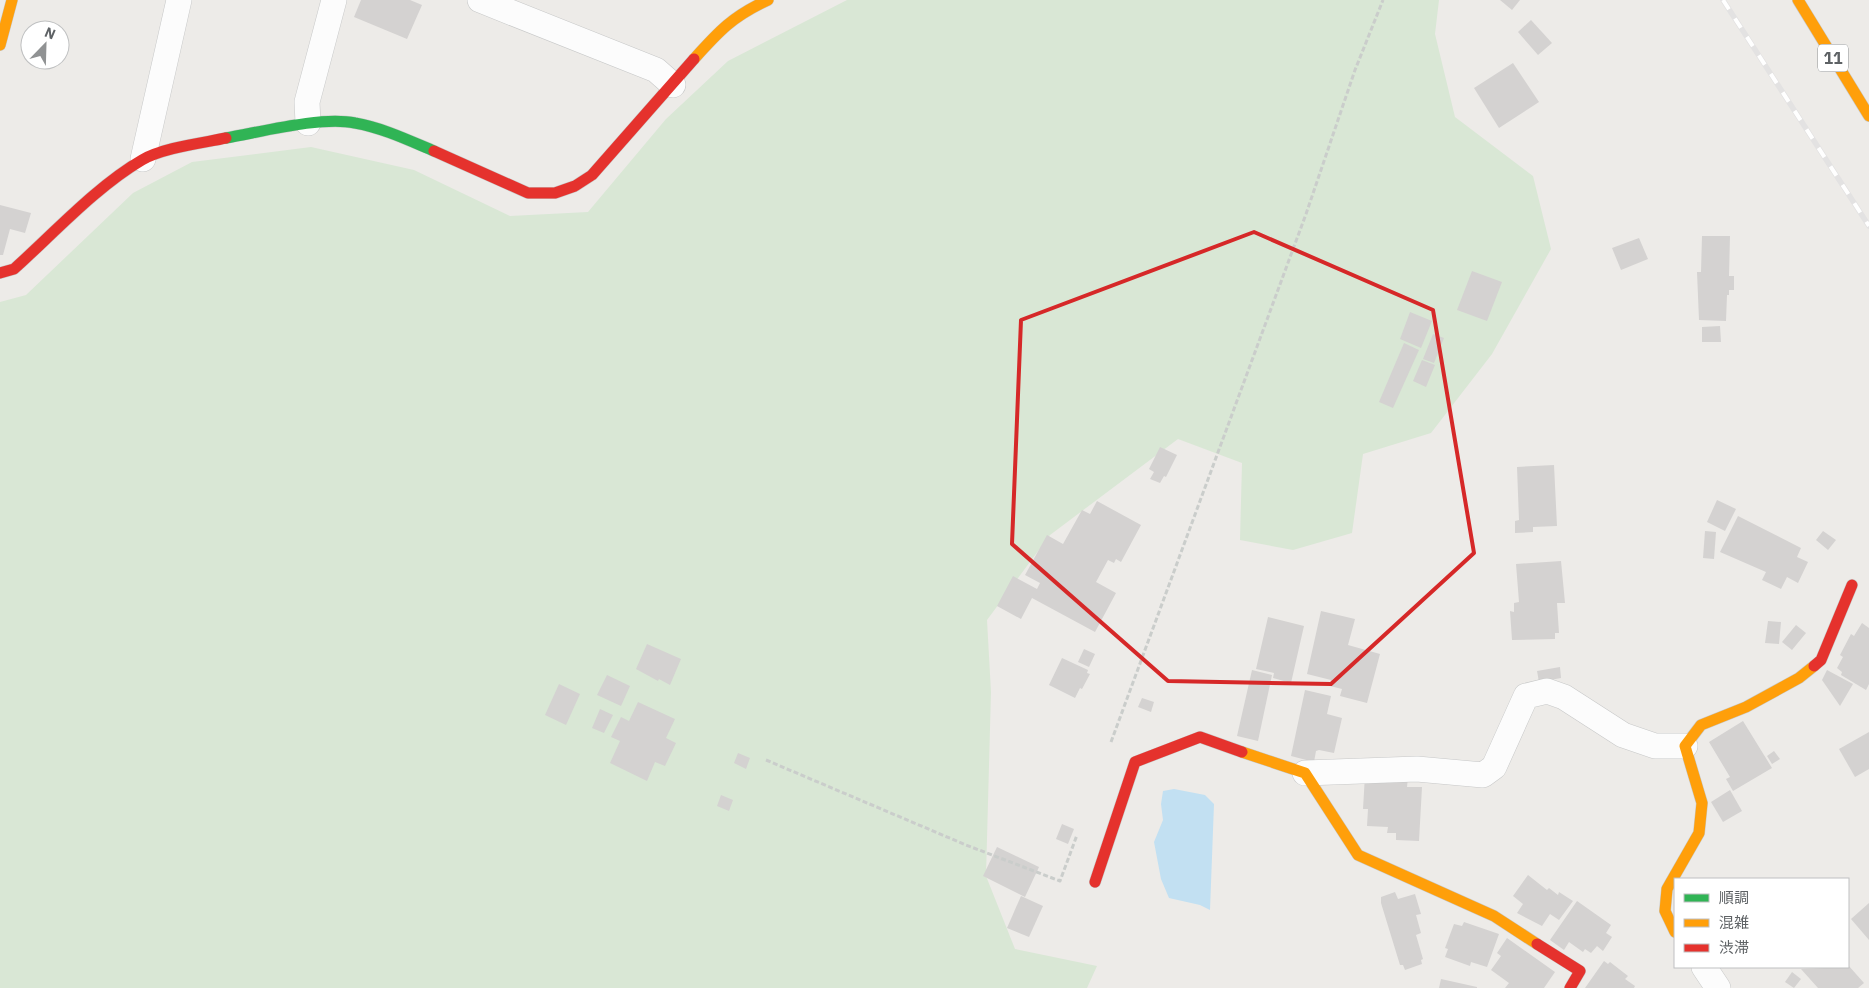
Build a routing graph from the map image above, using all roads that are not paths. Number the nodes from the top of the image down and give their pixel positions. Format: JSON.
{"nodes":[{"id":1,"x":12,"y":0,"type":"edge"},
{"id":2,"x":179,"y":0,"type":"edge"},
{"id":3,"x":334,"y":0,"type":"edge"},
{"id":4,"x":480,"y":0,"type":"edge"},
{"id":5,"x":768,"y":0,"type":"edge"},
{"id":6,"x":1798,"y":0,"type":"edge"},
{"id":7,"x":0,"y":46,"type":"edge"},
{"id":8,"x":673,"y":85,"type":"junction"},
{"id":9,"x":1869,"y":116,"type":"edge"},
{"id":10,"x":308,"y":123,"type":"junction"},
{"id":11,"x":143,"y":159,"type":"junction"},
{"id":12,"x":0,"y":273,"type":"edge"},
{"id":13,"x":1852,"y":585,"type":"dead end"},
{"id":14,"x":1685,"y":746,"type":"junction"},
{"id":15,"x":1305,"y":773,"type":"junction"},
{"id":16,"x":1095,"y":882,"type":"dead end"},
{"id":17,"x":1674,"y":930,"type":"edge"},
{"id":18,"x":1705,"y":968,"type":"edge"},
{"id":19,"x":1570,"y":988,"type":"edge"},
{"id":20,"x":1718,"y":988,"type":"edge"}],
"edges":[{"from":1,"to":7,"type":"main road"},
{"from":2,"to":11,"type":"street"},
{"from":3,"to":10,"type":"street"},
{"from":4,"to":8,"type":"street"},
{"from":5,"to":8,"type":"main road"},
{"from":6,"to":9,"type":"main road","number":"11"},
{"from":8,"to":10,"type":"main road"},
{"from":10,"to":11,"type":"main road"},
{"from":11,"to":12,"type":"main road"},
{"from":13,"to":14,"type":"main road"},
{"from":14,"to":15,"type":"street"},
{"from":14,"to":17,"type":"main road"},
{"from":15,"to":16,"type":"main road"},
{"from":15,"to":19,"type":"main road"},
{"from":18,"to":20,"type":"street"}]}
